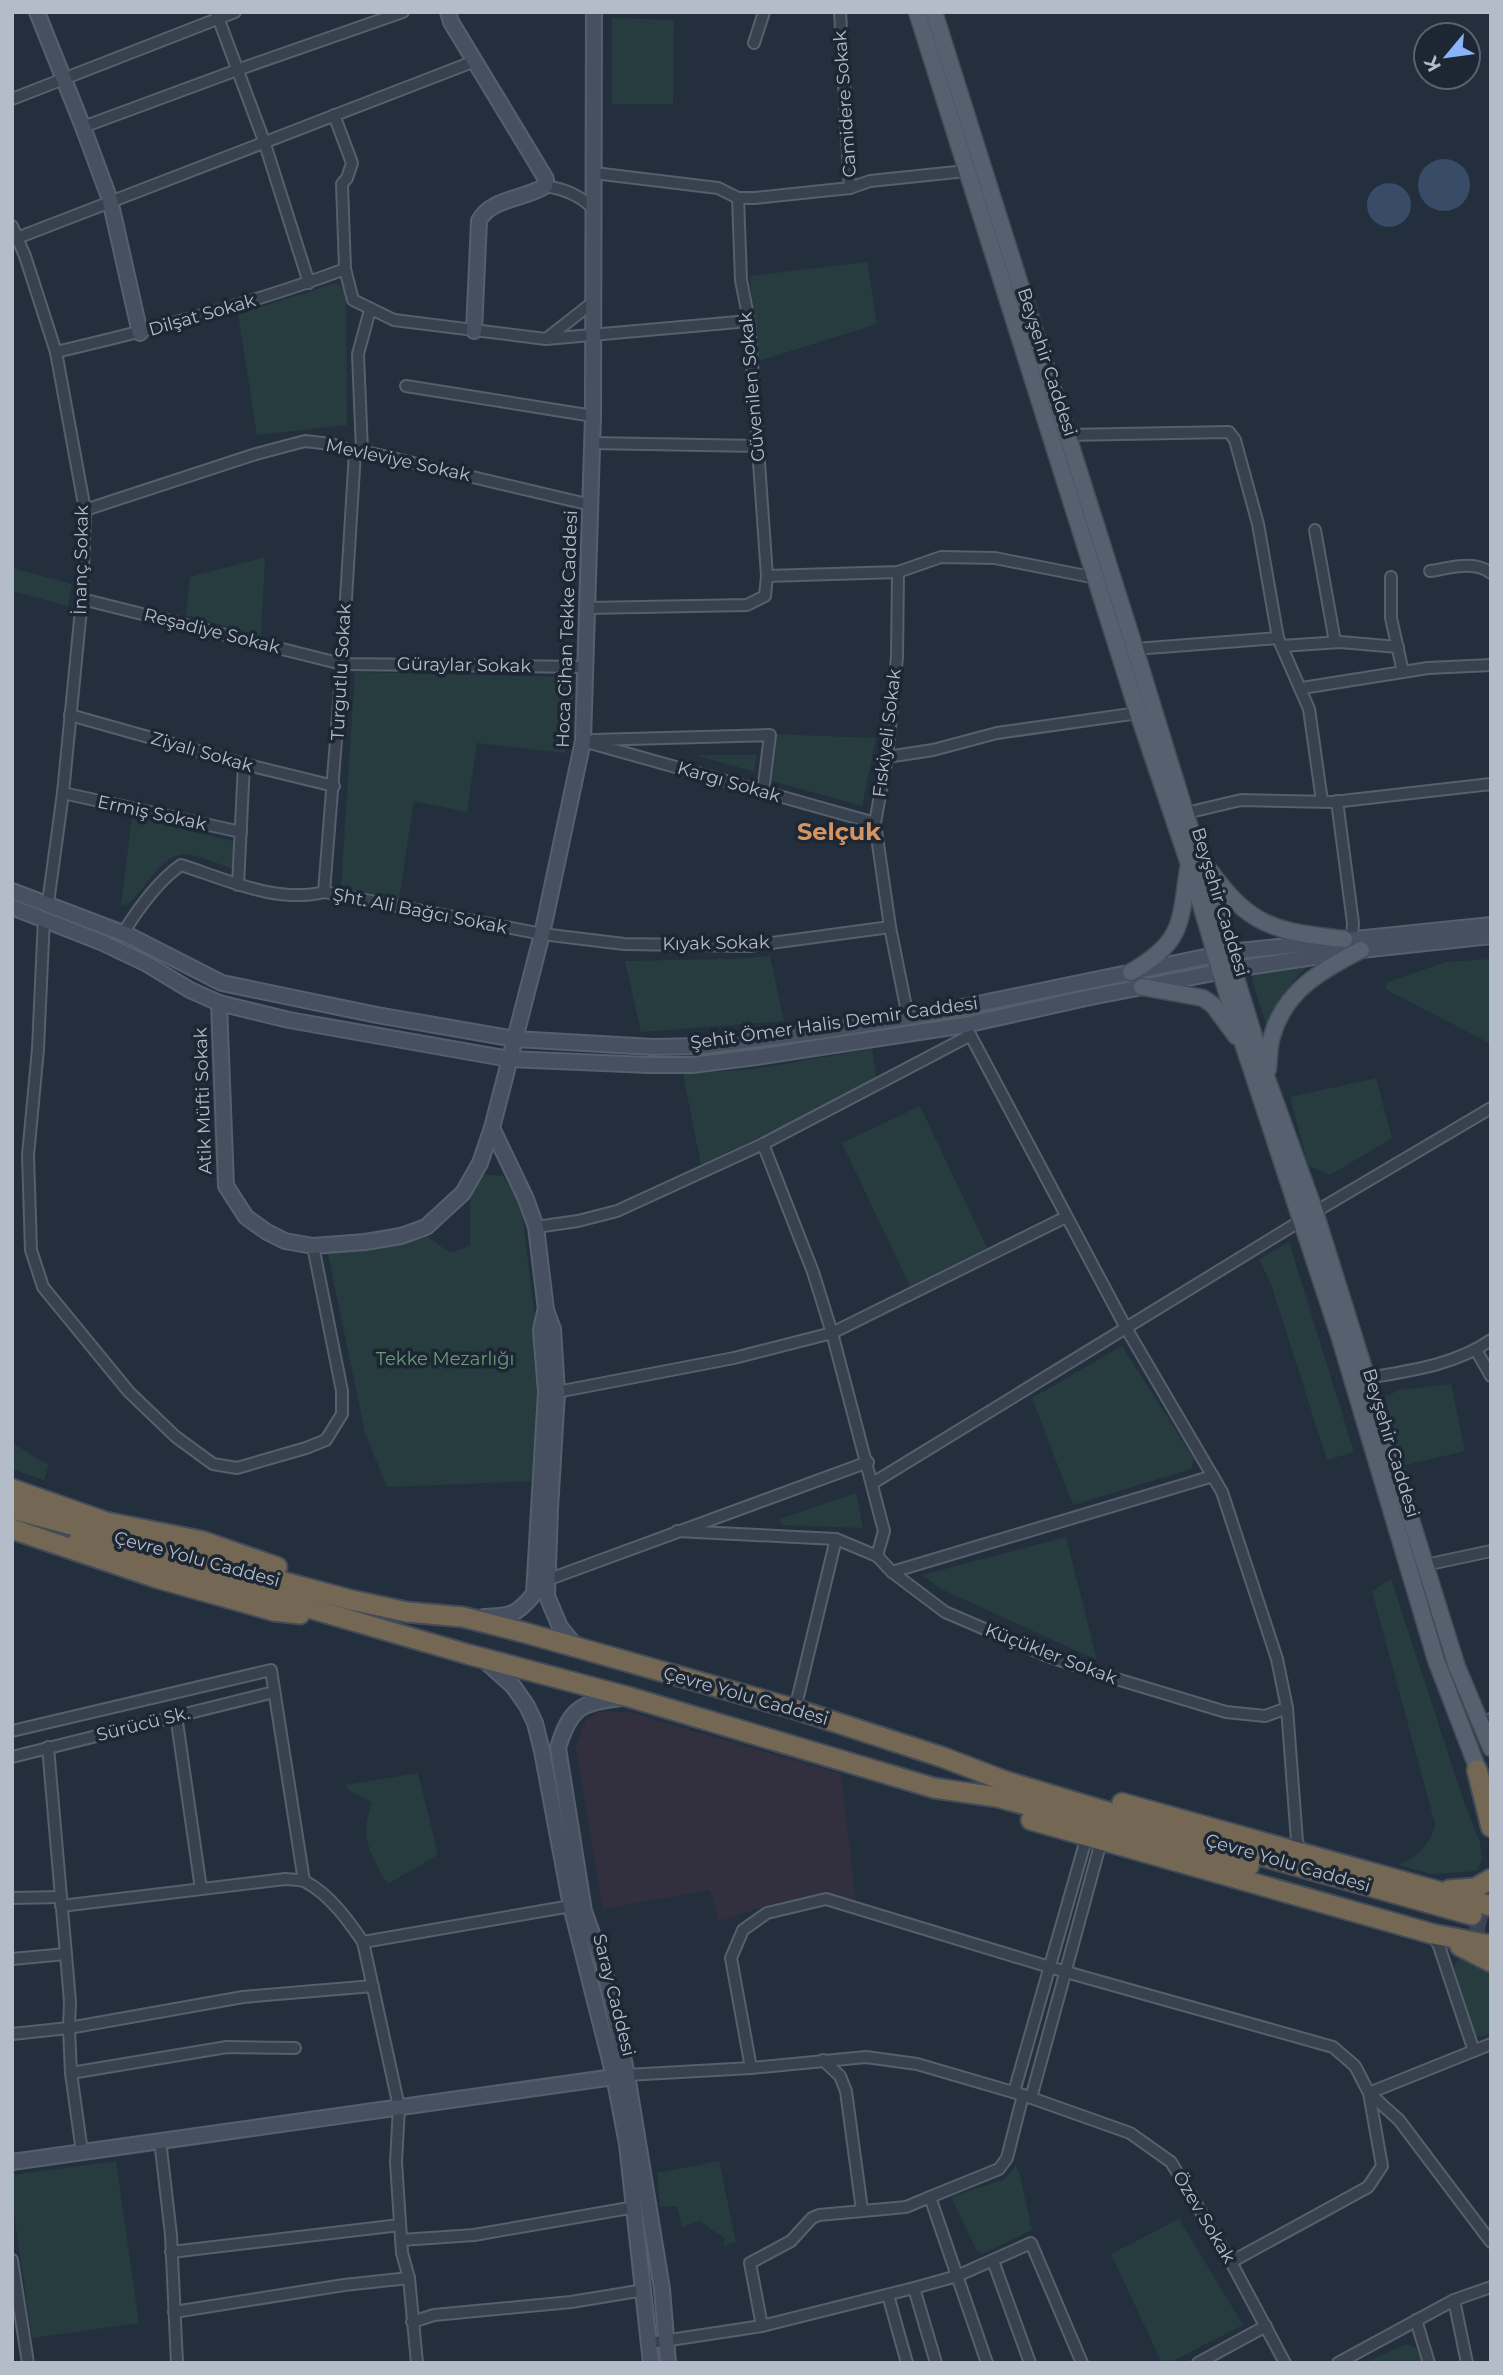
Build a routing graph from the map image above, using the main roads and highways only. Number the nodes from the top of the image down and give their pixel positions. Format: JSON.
{"nodes":[{"id":1,"x":917,"y":12,"type":"edge"},
{"id":2,"x":934,"y":12,"type":"edge"},
{"id":3,"x":1194,"y":860,"type":"junction"},
{"id":4,"x":1227,"y":970,"type":"junction"},
{"id":5,"x":1131,"y":972,"type":"road end"},
{"id":6,"x":1142,"y":987,"type":"road end"},
{"id":7,"x":1244,"y":1044,"type":"junction"},
{"id":8,"x":1267,"y":1079,"type":"junction"},
{"id":9,"x":1308,"y":1216,"type":"junction"},
{"id":10,"x":12,"y":1489,"type":"edge"},
{"id":11,"x":12,"y":1509,"type":"edge"},
{"id":12,"x":12,"y":1522,"type":"edge"},
{"id":13,"x":12,"y":1529,"type":"edge"},
{"id":14,"x":407,"y":1612,"type":"junction"},
{"id":15,"x":354,"y":1620,"type":"junction"},
{"id":16,"x":1490,"y":1745,"type":"edge"},
{"id":17,"x":942,"y":1756,"type":"junction"},
{"id":18,"x":1477,"y":1770,"type":"junction"},
{"id":19,"x":934,"y":1787,"type":"junction"},
{"id":20,"x":1491,"y":1802,"type":"edge"},
{"id":21,"x":1491,"y":1827,"type":"edge"},
{"id":22,"x":1491,"y":1879,"type":"edge"},
{"id":23,"x":1410,"y":1883,"type":"junction"},
{"id":24,"x":1479,"y":1918,"type":"edge"},
{"id":25,"x":1491,"y":1928,"type":"tunnel mouth"},
{"id":26,"x":1433,"y":1934,"type":"junction"},
{"id":27,"x":1491,"y":1945,"type":"edge"},
{"id":28,"x":1491,"y":1962,"type":"edge"}],
"edges":[{"from":1,"to":3,"type":"main road","name":"Beyşehir Caddesi"},
{"from":2,"to":3,"type":"main road","name":"Beyşehir Caddesi"},
{"from":3,"to":4,"type":"main road","name":"Beyşehir Caddesi"},
{"from":3,"to":5,"type":"main road"},
{"from":3,"to":8,"type":"main road"},
{"from":4,"to":7,"type":"main road","name":"Beyşehir Caddesi"},
{"from":4,"to":8,"type":"main road","name":"Beyşehir Caddesi"},
{"from":6,"to":7,"type":"main road"},
{"from":7,"to":9,"type":"main road","name":"Beyşehir Caddesi"},
{"from":8,"to":9,"type":"main road","name":"Beyşehir Caddesi"},
{"from":9,"to":16,"type":"main road","name":"Beyşehir Caddesi"},
{"from":9,"to":18,"type":"main road","name":"Beyşehir Caddesi"},
{"from":10,"to":14,"type":"highway"},
{"from":11,"to":14,"type":"highway","name":"Çevre Yolu Caddesi"},
{"from":12,"to":15,"type":"highway","name":"Çevre Yolu Caddesi"},
{"from":13,"to":15,"type":"highway"},
{"from":14,"to":17,"type":"highway","name":"Çevre Yolu Caddesi"},
{"from":15,"to":19,"type":"highway","name":"Çevre Yolu Caddesi"},
{"from":17,"to":23,"type":"highway"},
{"from":17,"to":24,"type":"highway","name":"Çevre Yolu Caddesi"},
{"from":18,"to":20,"type":"main road","name":"Beyşehir Caddesi"},
{"from":18,"to":21,"type":"highway"},
{"from":19,"to":24,"type":"highway","name":"Çevre Yolu Caddesi"},
{"from":19,"to":26,"type":"highway"},
{"from":22,"to":23,"type":"highway"},
{"from":23,"to":24,"type":"highway"},
{"from":24,"to":25,"type":"highway"},
{"from":24,"to":26,"type":"highway"},
{"from":24,"to":27,"type":"highway"},
{"from":26,"to":28,"type":"highway"}]}
